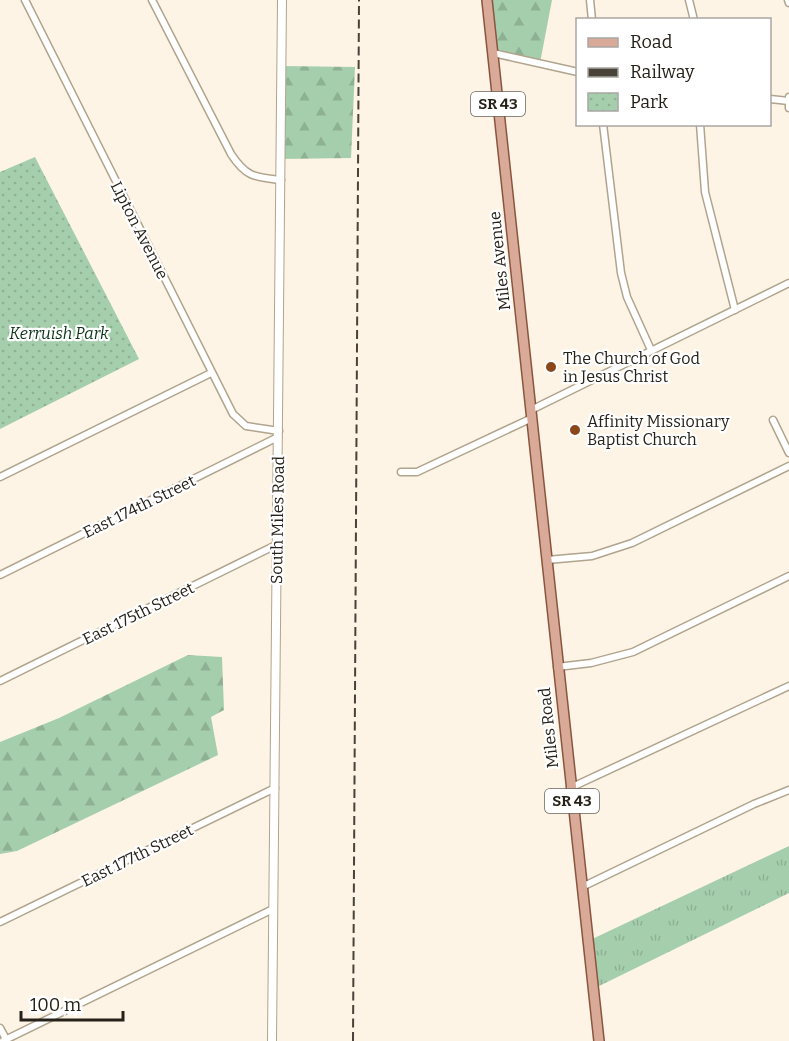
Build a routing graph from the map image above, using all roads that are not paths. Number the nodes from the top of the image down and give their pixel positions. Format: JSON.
{"nodes":[{"id":1,"x":25,"y":0,"type":"edge"},
{"id":2,"x":152,"y":0,"type":"edge"},
{"id":3,"x":282,"y":0,"type":"edge"},
{"id":4,"x":487,"y":0,"type":"edge"},
{"id":5,"x":590,"y":0,"type":"edge"},
{"id":6,"x":689,"y":0,"type":"edge"},
{"id":7,"x":592,"y":18,"type":"edge"},
{"id":8,"x":694,"y":18,"type":"edge"},
{"id":9,"x":493,"y":53,"type":"junction"},
{"id":10,"x":576,"y":72,"type":"edge"},
{"id":11,"x":771,"y":99,"type":"edge"},
{"id":12,"x":789,"y":100,"type":"edge"},
{"id":13,"x":789,"y":108,"type":"edge"},
{"id":14,"x":603,"y":126,"type":"edge"},
{"id":15,"x":700,"y":126,"type":"edge"},
{"id":16,"x":281,"y":180,"type":"junction"},
{"id":17,"x":789,"y":283,"type":"edge"},
{"id":18,"x":735,"y":310,"type":"junction"},
{"id":19,"x":651,"y":350,"type":"junction"},
{"id":20,"x":211,"y":373,"type":"junction"},
{"id":21,"x":531,"y":414,"type":"junction"},
{"id":22,"x":773,"y":420,"type":"dead end"},
{"id":23,"x":278,"y":434,"type":"junction"},
{"id":24,"x":789,"y":453,"type":"edge"},
{"id":25,"x":789,"y":466,"type":"edge"},
{"id":26,"x":401,"y":472,"type":"dead end"},
{"id":27,"x":0,"y":477,"type":"edge"},
{"id":28,"x":543,"y":519,"type":"joint"},
{"id":29,"x":276,"y":545,"type":"junction"},
{"id":30,"x":547,"y":560,"type":"junction"},
{"id":31,"x":0,"y":575,"type":"edge"},
{"id":32,"x":789,"y":576,"type":"edge"},
{"id":33,"x":556,"y":667,"type":"junction"},
{"id":34,"x":0,"y":681,"type":"edge"},
{"id":35,"x":789,"y":686,"type":"edge"},
{"id":36,"x":275,"y":788,"type":"junction"},
{"id":37,"x":570,"y":788,"type":"junction"},
{"id":38,"x":789,"y":790,"type":"edge"},
{"id":39,"x":582,"y":887,"type":"junction"},
{"id":40,"x":273,"y":909,"type":"junction"},
{"id":41,"x":0,"y":922,"type":"edge"},
{"id":42,"x":0,"y":1028,"type":"edge"},
{"id":43,"x":5,"y":1041,"type":"edge"},
{"id":44,"x":272,"y":1041,"type":"edge"},
{"id":45,"x":599,"y":1041,"type":"edge"}],
"edges":[{"from":1,"to":20,"type":"street","name":"Lipton Avenue"},
{"from":2,"to":16,"type":"street"},
{"from":3,"to":16,"type":"street","name":"South Miles Road"},
{"from":4,"to":9,"type":"main road","name":"Miles Avenue","number":"SR 43"},
{"from":5,"to":7,"type":"street"},
{"from":6,"to":8,"type":"street"},
{"from":9,"to":10,"type":"street"},
{"from":9,"to":21,"type":"main road","name":"Miles Avenue","number":"SR 43"},
{"from":11,"to":12,"type":"street"},
{"from":12,"to":13,"type":"street"},
{"from":14,"to":19,"type":"street"},
{"from":15,"to":18,"type":"street"},
{"from":16,"to":23,"type":"street","name":"South Miles Road"},
{"from":17,"to":18,"type":"street"},
{"from":18,"to":19,"type":"street"},
{"from":19,"to":21,"type":"street"},
{"from":20,"to":23,"type":"street","name":"Lipton Avenue"},
{"from":20,"to":27,"type":"street"},
{"from":21,"to":26,"type":"street"},
{"from":21,"to":28,"type":"main road","name":"Miles Avenue","number":"SR 43"},
{"from":22,"to":24,"type":"street"},
{"from":23,"to":29,"type":"street","name":"South Miles Road"},
{"from":23,"to":31,"type":"street","name":"East 174th Street"},
{"from":25,"to":30,"type":"street"},
{"from":28,"to":30,"type":"main road","name":"Miles Road","number":"SR 43"},
{"from":29,"to":34,"type":"street","name":"East 175th Street"},
{"from":29,"to":36,"type":"street","name":"South Miles Road"},
{"from":30,"to":33,"type":"main road","name":"Miles Road","number":"SR 43"},
{"from":32,"to":33,"type":"street"},
{"from":33,"to":37,"type":"main road","name":"Miles Road","number":"SR 43"},
{"from":35,"to":37,"type":"street"},
{"from":36,"to":40,"type":"street","name":"South Miles Road"},
{"from":36,"to":41,"type":"street","name":"East 177th Street"},
{"from":37,"to":39,"type":"main road","name":"Miles Road","number":"SR 43"},
{"from":38,"to":39,"type":"street"},
{"from":39,"to":45,"type":"main road","name":"Miles Road","number":"SR 43"},
{"from":40,"to":43,"type":"street"},
{"from":40,"to":44,"type":"street","name":"South Miles Road"},
{"from":42,"to":43,"type":"street"}]}
